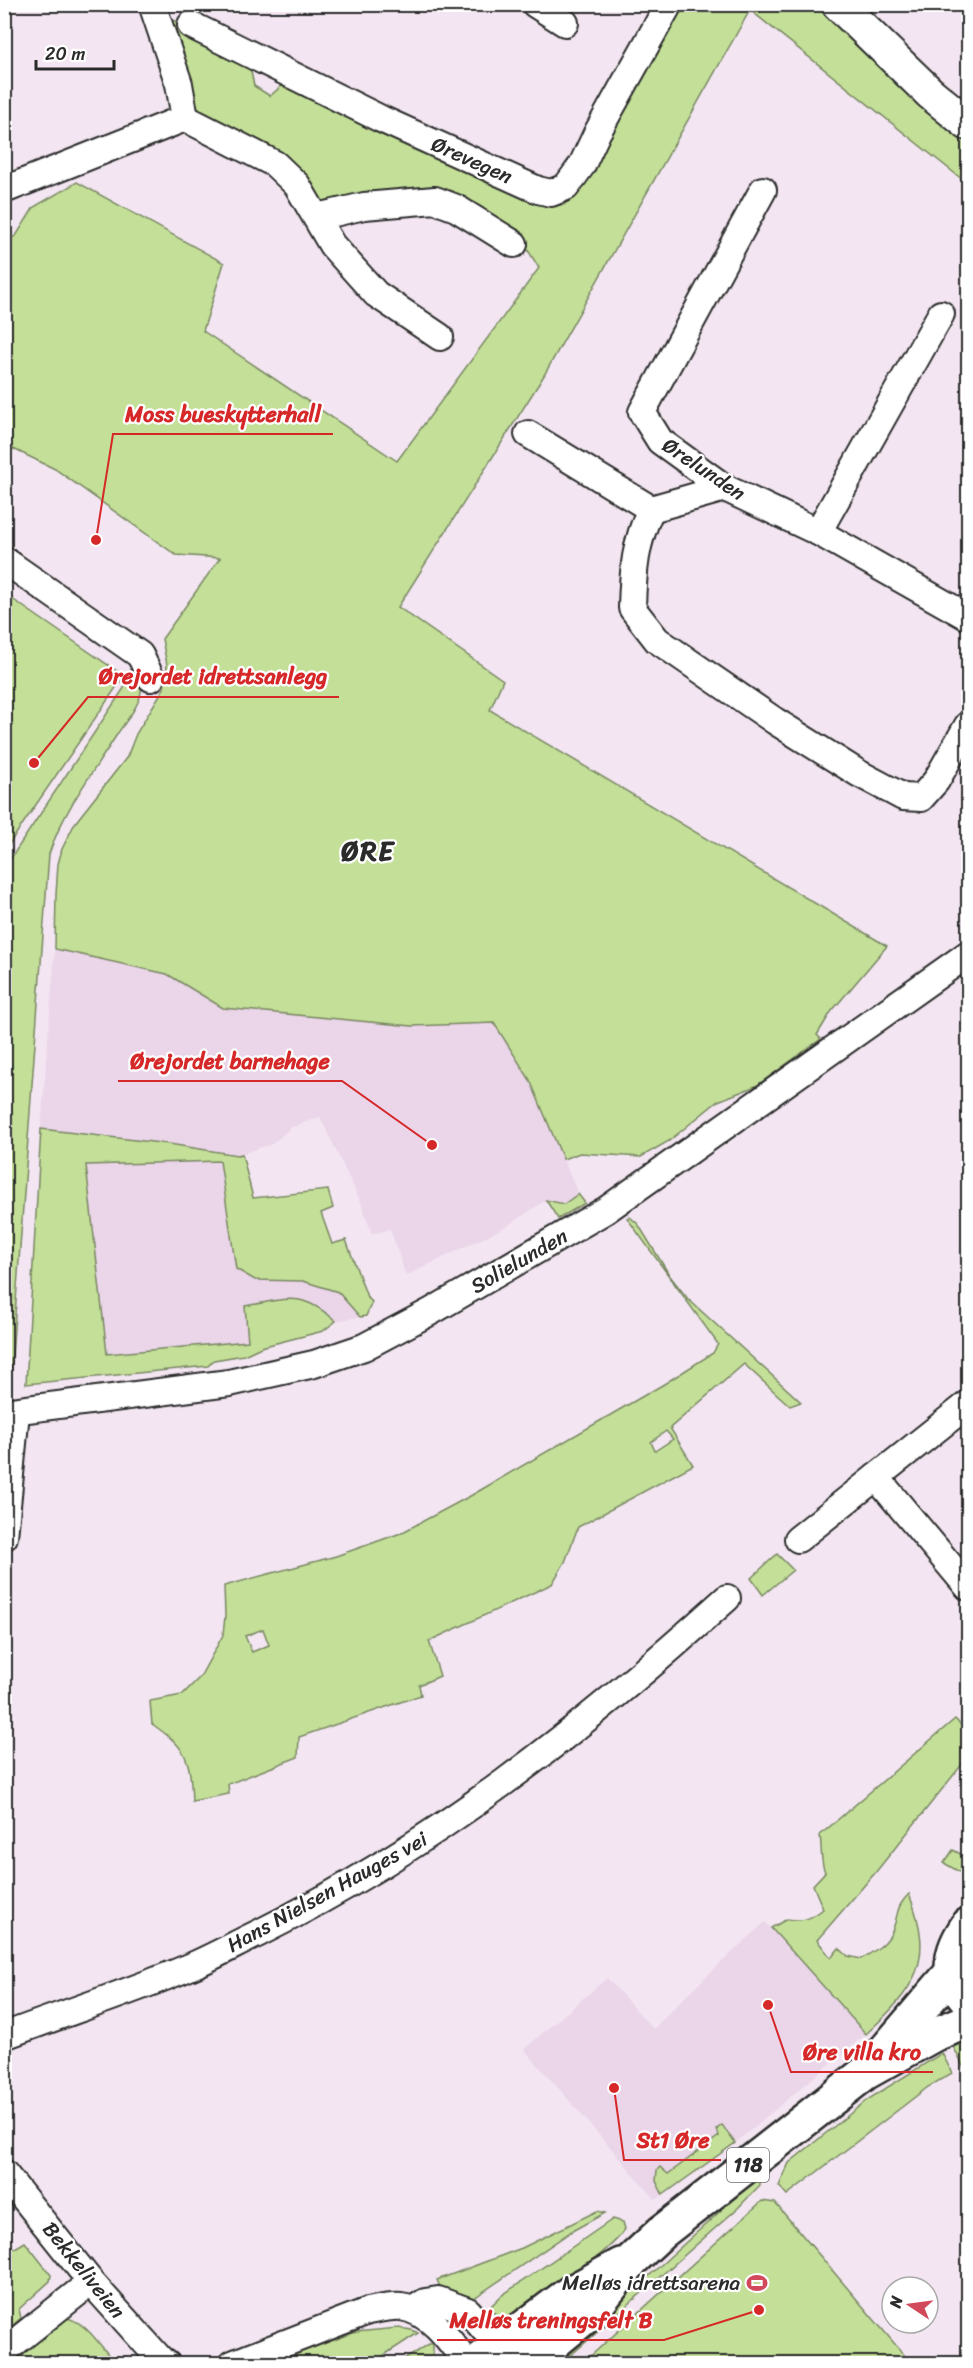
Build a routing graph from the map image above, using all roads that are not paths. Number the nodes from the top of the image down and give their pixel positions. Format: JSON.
{"nodes":[{"id":1,"x":152,"y":4,"type":"edge"},
{"id":2,"x":535,"y":4,"type":"edge"},
{"id":3,"x":669,"y":4,"type":"edge"},
{"id":4,"x":838,"y":4,"type":"edge"},
{"id":5,"x":565,"y":23,"type":"dead end"},
{"id":6,"x":191,"y":25,"type":"dead end"},
{"id":7,"x":185,"y":118,"type":"junction"},
{"id":8,"x":969,"y":124,"type":"edge"},
{"id":9,"x":8,"y":189,"type":"edge"},
{"id":10,"x":763,"y":190,"type":"dead end"},
{"id":11,"x":316,"y":217,"type":"junction"},
{"id":12,"x":514,"y":244,"type":"dead end"},
{"id":13,"x":941,"y":314,"type":"dead end"},
{"id":14,"x":440,"y":337,"type":"dead end"},
{"id":15,"x":528,"y":434,"type":"dead end"},
{"id":16,"x":725,"y":488,"type":"junction"},
{"id":17,"x":651,"y":509,"type":"junction"},
{"id":18,"x":818,"y":532,"type":"junction"},
{"id":19,"x":4,"y":560,"type":"edge"},
{"id":20,"x":969,"y":617,"type":"edge"},
{"id":21,"x":151,"y":678,"type":"dead end"},
{"id":22,"x":969,"y":725,"type":"edge"},
{"id":23,"x":969,"y":954,"type":"edge"},
{"id":24,"x":969,"y":1404,"type":"edge"},
{"id":25,"x":10,"y":1412,"type":"edge"},
{"id":26,"x":876,"y":1477,"type":"junction"},
{"id":27,"x":4,"y":1537,"type":"edge"},
{"id":28,"x":798,"y":1539,"type":"dead end"},
{"id":29,"x":969,"y":1587,"type":"edge"},
{"id":30,"x":728,"y":1598,"type":"dead end"},
{"id":31,"x":969,"y":1925,"type":"edge"},
{"id":32,"x":952,"y":1971,"type":"junction"},
{"id":33,"x":969,"y":2001,"type":"edge"},
{"id":34,"x":969,"y":2021,"type":"edge"},
{"id":35,"x":4,"y":2036,"type":"edge"},
{"id":36,"x":865,"y":2073,"type":"junction"},
{"id":37,"x":4,"y":2173,"type":"edge"},
{"id":38,"x":633,"y":2259,"type":"junction"},
{"id":39,"x":91,"y":2282,"type":"junction"},
{"id":40,"x":413,"y":2310,"type":"junction"},
{"id":41,"x":4,"y":2351,"type":"edge"},
{"id":42,"x":491,"y":2357,"type":"edge"},
{"id":43,"x":167,"y":2364,"type":"edge"},
{"id":44,"x":232,"y":2364,"type":"edge"},
{"id":45,"x":467,"y":2364,"type":"edge"},
{"id":46,"x":528,"y":2364,"type":"edge"}],
"edges":[{"from":1,"to":7,"type":"street"},
{"from":2,"to":5,"type":"street"},
{"from":3,"to":6,"type":"street","name":"Ørevegen"},
{"from":4,"to":8,"type":"street"},
{"from":7,"to":9,"type":"street"},
{"from":7,"to":11,"type":"street"},
{"from":10,"to":16,"type":"street","name":"Ørelunden"},
{"from":11,"to":12,"type":"street"},
{"from":11,"to":14,"type":"street"},
{"from":13,"to":18,"type":"street"},
{"from":15,"to":17,"type":"street"},
{"from":16,"to":17,"type":"street"},
{"from":16,"to":18,"type":"street","name":"Ørelunden"},
{"from":17,"to":22,"type":"street"},
{"from":18,"to":20,"type":"street","name":"Ørelunden"},
{"from":19,"to":21,"type":"street"},
{"from":23,"to":25,"type":"street","name":"Solielunden"},
{"from":24,"to":26,"type":"street"},
{"from":25,"to":27,"type":"street"},
{"from":26,"to":28,"type":"street"},
{"from":26,"to":29,"type":"street"},
{"from":30,"to":35,"type":"street","name":"Hans Nielsen Hauges vei"},
{"from":31,"to":32,"type":"main road"},
{"from":32,"to":33,"type":"main road"},
{"from":32,"to":36,"type":"main road","number":"118"},
{"from":34,"to":36,"type":"main road","number":"118"},
{"from":36,"to":38,"type":"main road","number":"118"},
{"from":37,"to":39,"type":"street","name":"Bekkeliveien"},
{"from":38,"to":42,"type":"main road","number":"118"},
{"from":38,"to":46,"type":"main road","number":"118"},
{"from":39,"to":41,"type":"street"},
{"from":39,"to":43,"type":"street","name":"Bekkeliveien"},
{"from":40,"to":42,"type":"street"},
{"from":40,"to":44,"type":"street"},
{"from":40,"to":45,"type":"street"}]}
